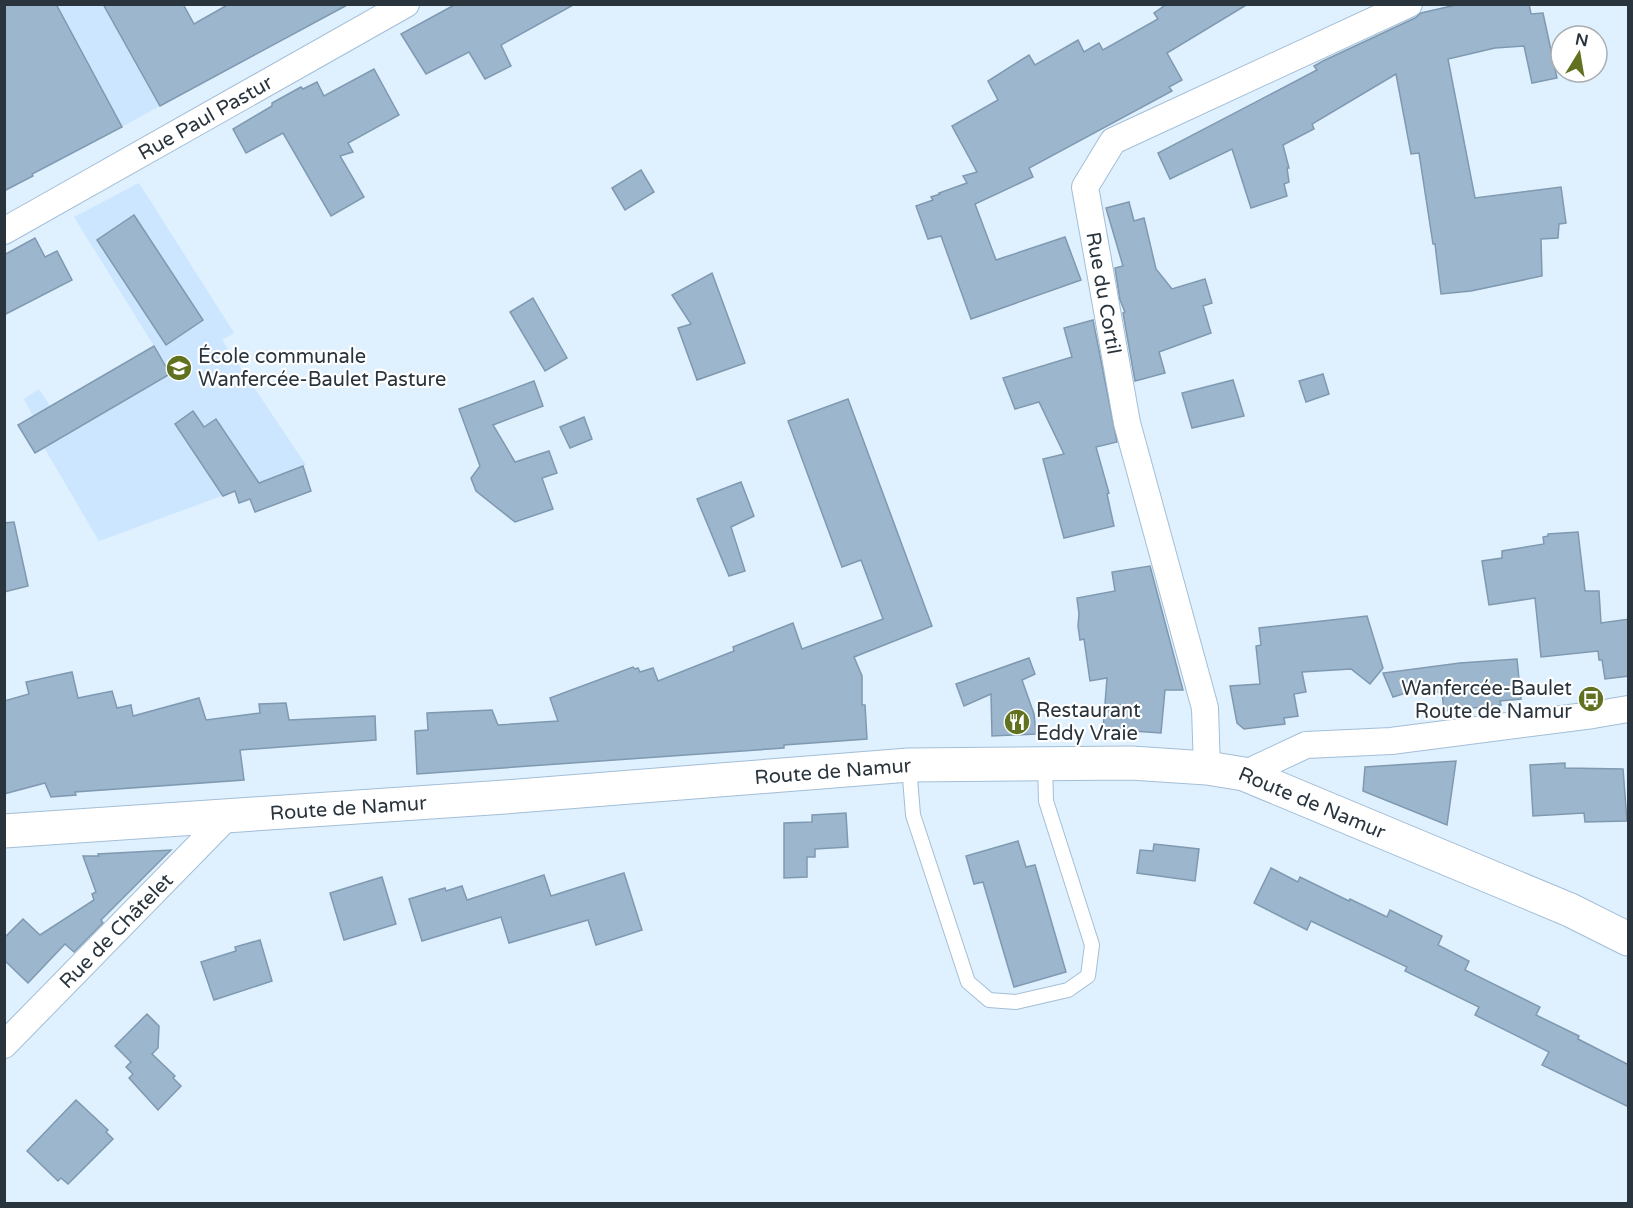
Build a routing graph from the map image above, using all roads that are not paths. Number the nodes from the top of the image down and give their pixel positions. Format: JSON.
{"nodes":[{"id":1,"x":406,"y":4,"type":"edge"},
{"id":2,"x":1409,"y":4,"type":"edge"},
{"id":3,"x":4,"y":231,"type":"edge"},
{"id":4,"x":1629,"y":709,"type":"edge"},
{"id":5,"x":1045,"y":764,"type":"junction"},
{"id":6,"x":909,"y":765,"type":"junction"},
{"id":7,"x":1207,"y":768,"type":"junction"},
{"id":8,"x":1244,"y":774,"type":"junction"},
{"id":9,"x":228,"y":816,"type":"junction"},
{"id":10,"x":4,"y":831,"type":"edge"},
{"id":11,"x":1629,"y":939,"type":"edge"},
{"id":12,"x":4,"y":1045,"type":"edge"}],
"edges":[{"from":1,"to":3,"type":"street","name":"Rue Paul Pastur"},
{"from":2,"to":7,"type":"street","name":"Rue du Cortil"},
{"from":4,"to":8,"type":"street"},
{"from":5,"to":6,"type":"main road","name":"Route de Namur"},
{"from":5,"to":6,"type":"lane"},
{"from":5,"to":7,"type":"main road","name":"Route de Namur"},
{"from":6,"to":9,"type":"main road","name":"Route de Namur"},
{"from":7,"to":8,"type":"main road","name":"Route de Namur"},
{"from":8,"to":11,"type":"main road","name":"Route de Namur"},
{"from":9,"to":10,"type":"main road","name":"Route de Namur"},
{"from":9,"to":12,"type":"street","name":"Rue de Châtelet"}]}
